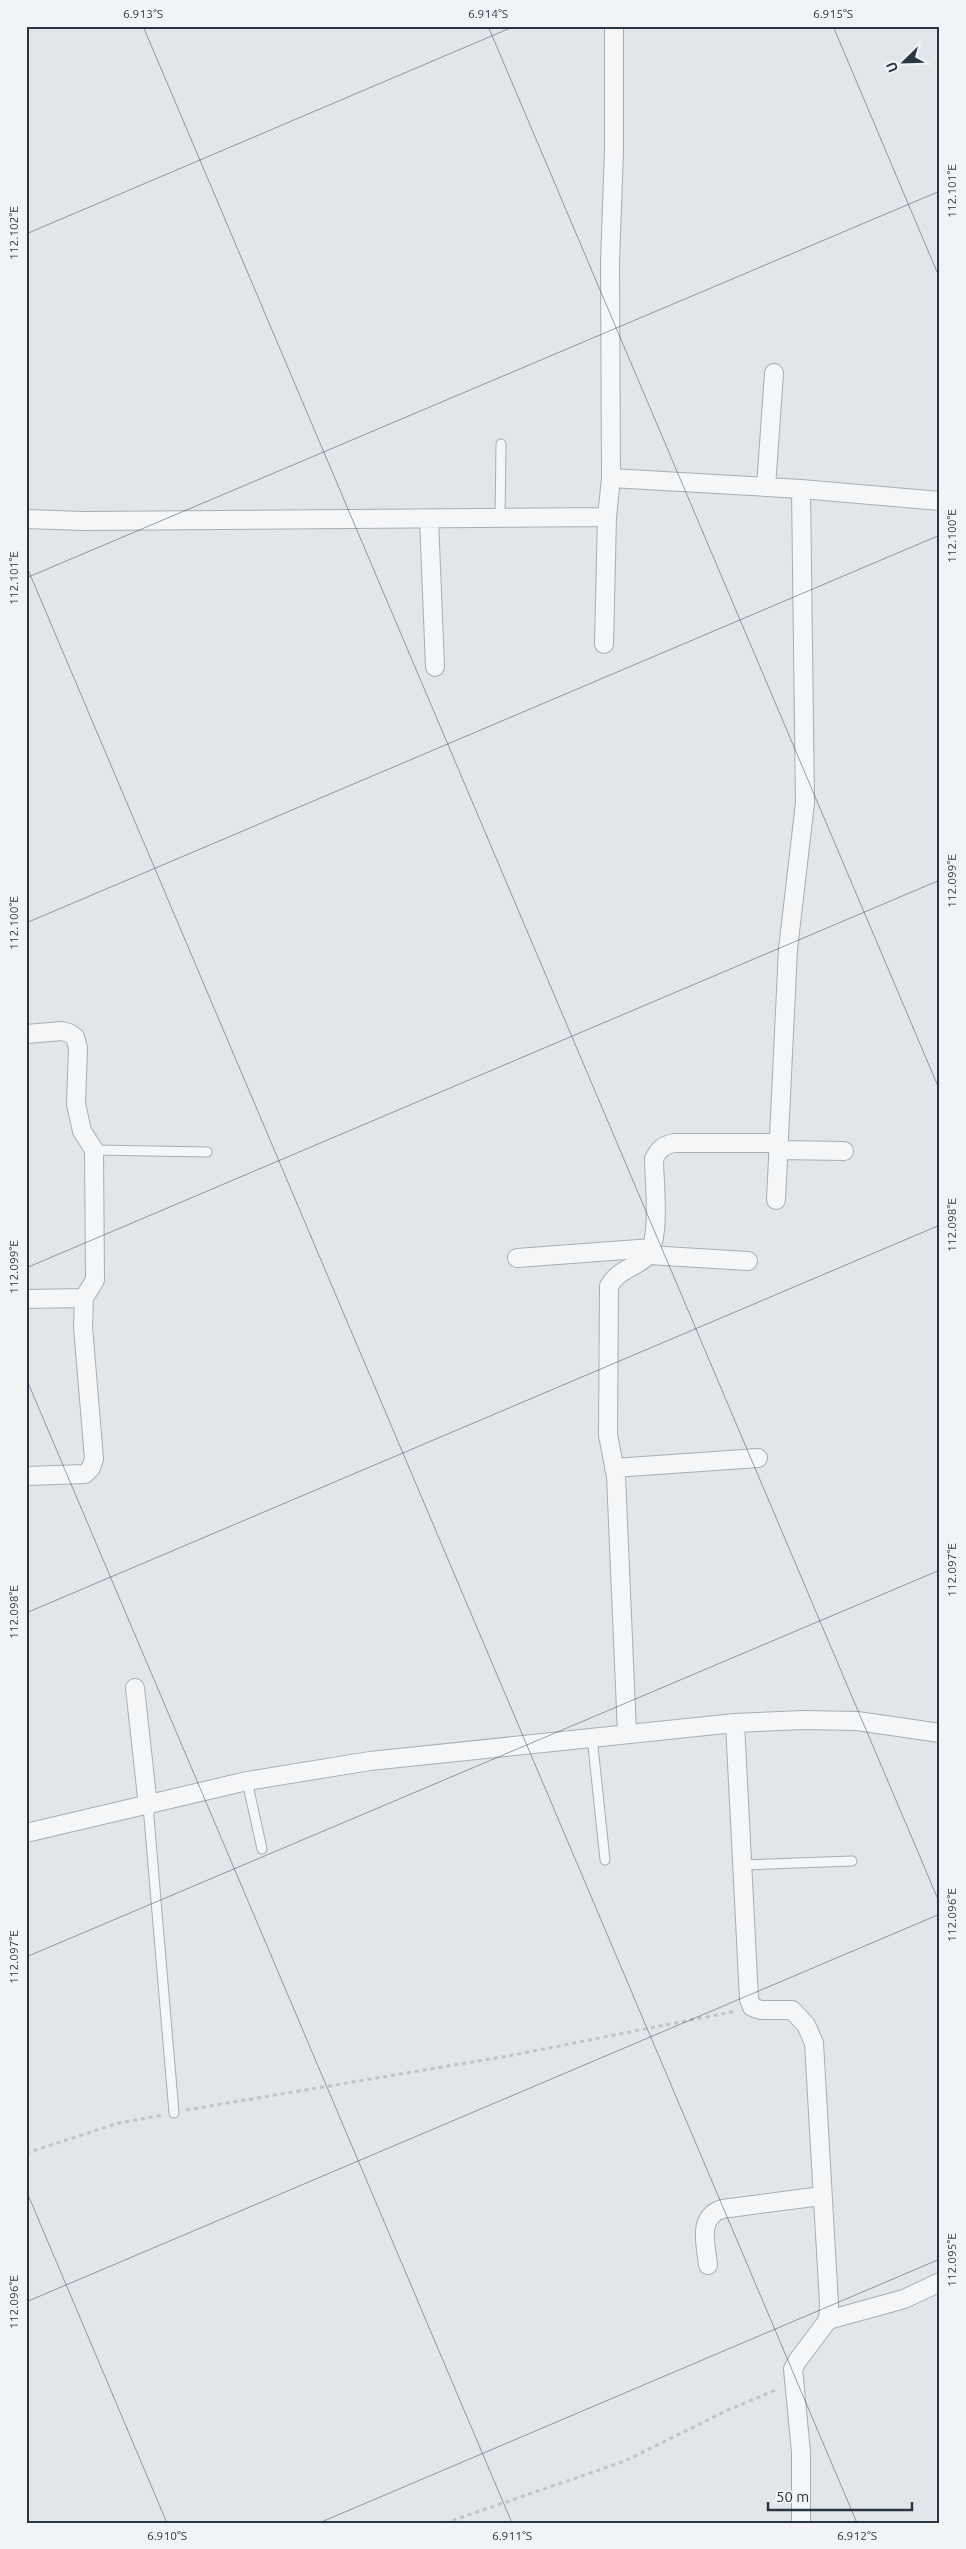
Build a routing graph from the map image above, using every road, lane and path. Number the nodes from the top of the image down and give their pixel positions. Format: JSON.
{"nodes":[{"id":1,"x":614,"y":26,"type":"edge"},
{"id":2,"x":774,"y":373,"type":"dead end"},
{"id":3,"x":501,"y":444,"type":"dead end"},
{"id":4,"x":611,"y":478,"type":"junction"},
{"id":5,"x":766,"y":486,"type":"junction"},
{"id":6,"x":801,"y":489,"type":"junction"},
{"id":7,"x":940,"y":501,"type":"edge"},
{"id":8,"x":607,"y":517,"type":"junction"},
{"id":9,"x":500,"y":518,"type":"junction"},
{"id":10,"x":26,"y":519,"type":"edge"},
{"id":11,"x":429,"y":519,"type":"junction"},
{"id":12,"x":604,"y":644,"type":"dead end"},
{"id":13,"x":436,"y":667,"type":"dead end"},
{"id":14,"x":26,"y":1034,"type":"edge"},
{"id":15,"x":778,"y":1146,"type":"junction"},
{"id":16,"x":94,"y":1150,"type":"junction"},
{"id":17,"x":844,"y":1151,"type":"dead end"},
{"id":18,"x":207,"y":1152,"type":"dead end"},
{"id":19,"x":776,"y":1200,"type":"dead end"},
{"id":20,"x":650,"y":1252,"type":"junction"},
{"id":21,"x":517,"y":1258,"type":"dead end"},
{"id":22,"x":748,"y":1260,"type":"dead end"},
{"id":23,"x":84,"y":1298,"type":"junction"},
{"id":24,"x":26,"y":1299,"type":"edge"},
{"id":25,"x":758,"y":1458,"type":"dead end"},
{"id":26,"x":614,"y":1468,"type":"junction"},
{"id":27,"x":26,"y":1476,"type":"edge"},
{"id":28,"x":135,"y":1688,"type":"dead end"},
{"id":29,"x":735,"y":1723,"type":"junction"},
{"id":30,"x":627,"y":1733,"type":"junction"},
{"id":31,"x":940,"y":1734,"type":"edge"},
{"id":32,"x":592,"y":1737,"type":"junction"},
{"id":33,"x":247,"y":1781,"type":"junction"},
{"id":34,"x":148,"y":1806,"type":"junction"},
{"id":35,"x":26,"y":1833,"type":"edge"},
{"id":36,"x":262,"y":1849,"type":"dead end"},
{"id":37,"x":605,"y":1860,"type":"dead end"},
{"id":38,"x":852,"y":1861,"type":"dead end"},
{"id":39,"x":742,"y":1865,"type":"junction"},
{"id":40,"x":752,"y":2007,"type":"junction"},
{"id":41,"x":174,"y":2113,"type":"junction"},
{"id":42,"x":26,"y":2153,"type":"edge"},
{"id":43,"x":821,"y":2196,"type":"junction"},
{"id":44,"x":708,"y":2265,"type":"dead end"},
{"id":45,"x":940,"y":2282,"type":"edge"},
{"id":46,"x":828,"y":2320,"type":"junction"},
{"id":47,"x":793,"y":2382,"type":"junction"},
{"id":48,"x":445,"y":2523,"type":"edge"},
{"id":49,"x":801,"y":2523,"type":"edge"}],
"edges":[{"from":1,"to":4,"type":"street"},
{"from":2,"to":5,"type":"street"},
{"from":3,"to":9,"type":"lane"},
{"from":4,"to":5,"type":"street"},
{"from":4,"to":8,"type":"street"},
{"from":5,"to":6,"type":"street"},
{"from":6,"to":7,"type":"street"},
{"from":6,"to":15,"type":"street"},
{"from":8,"to":9,"type":"street"},
{"from":8,"to":12,"type":"street"},
{"from":9,"to":11,"type":"street"},
{"from":10,"to":11,"type":"street"},
{"from":11,"to":13,"type":"street"},
{"from":14,"to":16,"type":"street"},
{"from":15,"to":17,"type":"street"},
{"from":15,"to":19,"type":"street"},
{"from":15,"to":20,"type":"street"},
{"from":16,"to":18,"type":"lane"},
{"from":16,"to":23,"type":"street"},
{"from":20,"to":21,"type":"street"},
{"from":20,"to":22,"type":"street"},
{"from":20,"to":26,"type":"street"},
{"from":23,"to":24,"type":"street"},
{"from":23,"to":27,"type":"street"},
{"from":25,"to":26,"type":"street"},
{"from":26,"to":30,"type":"street"},
{"from":28,"to":34,"type":"street"},
{"from":29,"to":30,"type":"street"},
{"from":29,"to":31,"type":"street"},
{"from":29,"to":39,"type":"street"},
{"from":30,"to":32,"type":"street"},
{"from":32,"to":33,"type":"street"},
{"from":32,"to":37,"type":"lane"},
{"from":33,"to":34,"type":"street"},
{"from":33,"to":36,"type":"lane"},
{"from":34,"to":35,"type":"street"},
{"from":34,"to":41,"type":"lane"},
{"from":38,"to":39,"type":"lane"},
{"from":39,"to":40,"type":"street"},
{"from":40,"to":41,"type":"path"},
{"from":40,"to":43,"type":"street"},
{"from":41,"to":42,"type":"path"},
{"from":43,"to":44,"type":"street"},
{"from":43,"to":46,"type":"street"},
{"from":45,"to":46,"type":"street"},
{"from":46,"to":47,"type":"street"},
{"from":47,"to":48,"type":"path"},
{"from":47,"to":49,"type":"street"}]}
